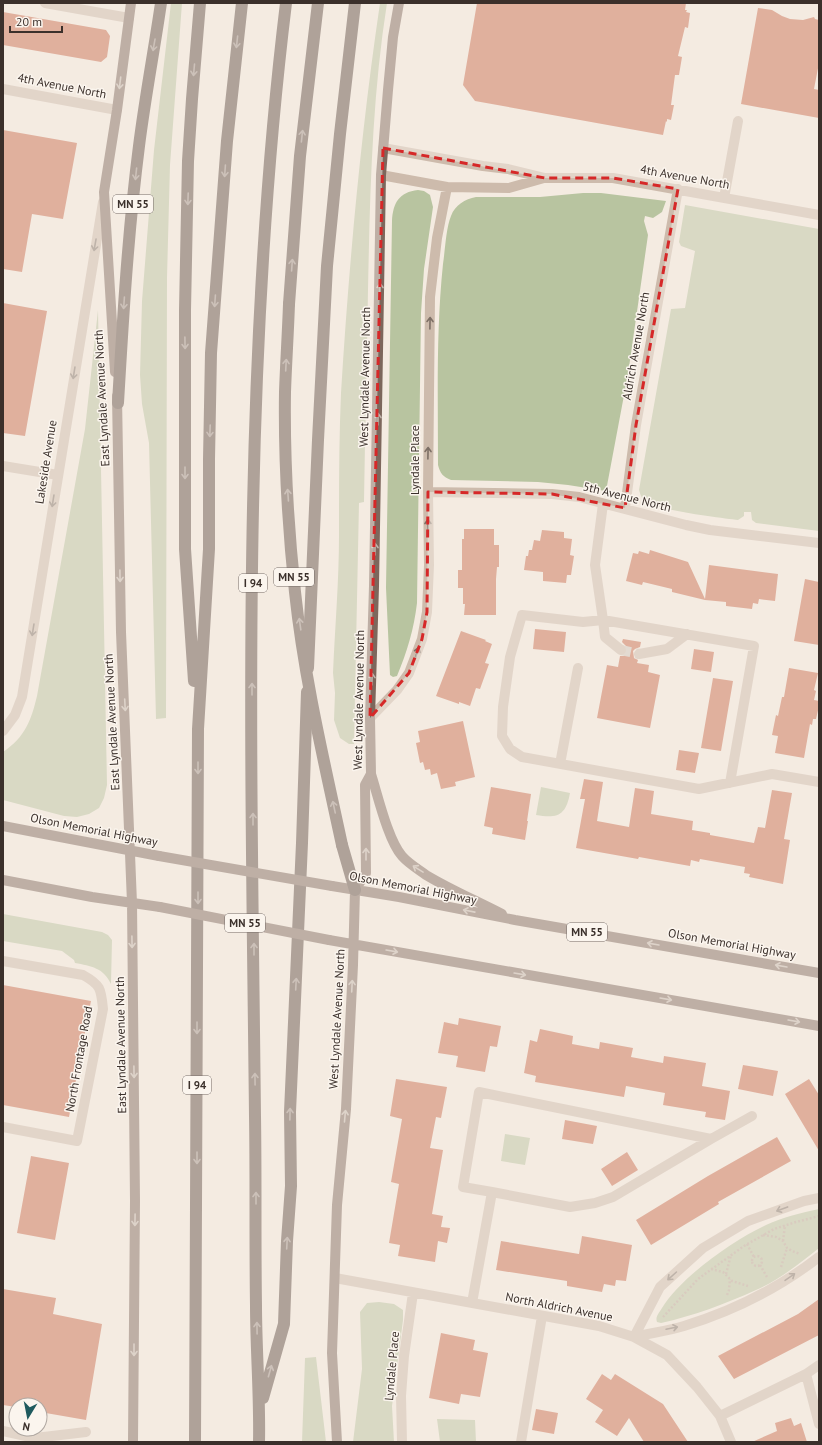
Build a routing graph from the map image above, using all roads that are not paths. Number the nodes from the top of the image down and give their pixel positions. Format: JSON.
{"nodes":[{"id":1,"x":45,"y":3,"type":"edge"},
{"id":2,"x":131,"y":3,"type":"edge"},
{"id":3,"x":200,"y":3,"type":"edge"},
{"id":4,"x":242,"y":3,"type":"edge"},
{"id":5,"x":318,"y":3,"type":"edge"},
{"id":6,"x":355,"y":3,"type":"edge"},
{"id":7,"x":399,"y":3,"type":"edge"},
{"id":8,"x":161,"y":5,"type":"edge"},
{"id":9,"x":285,"y":5,"type":"edge"},
{"id":10,"x":129,"y":18,"type":"junction"},
{"id":11,"x":3,"y":89,"type":"edge"},
{"id":12,"x":117,"y":110,"type":"junction"},
{"id":13,"x":738,"y":121,"type":"dead end"},
{"id":14,"x":383,"y":148,"type":"junction"},
{"id":15,"x":381,"y":175,"type":"junction"},
{"id":16,"x":545,"y":178,"type":"junction"},
{"id":17,"x":448,"y":187,"type":"junction"},
{"id":18,"x":678,"y":189,"type":"junction"},
{"id":19,"x":104,"y":192,"type":"junction"},
{"id":20,"x":724,"y":198,"type":"junction"},
{"id":21,"x":819,"y":215,"type":"edge"},
{"id":22,"x":118,"y":403,"type":"junction"},
{"id":23,"x":3,"y":466,"type":"edge"},
{"id":24,"x":58,"y":475,"type":"junction"},
{"id":25,"x":428,"y":492,"type":"junction"},
{"id":26,"x":603,"y":504,"type":"junction"},
{"id":27,"x":625,"y":508,"type":"junction"},
{"id":28,"x":819,"y":543,"type":"edge"},
{"id":29,"x":603,"y":620,"type":"junction"},
{"id":30,"x":686,"y":634,"type":"junction"},
{"id":31,"x":621,"y":650,"type":"tunnel mouth"},
{"id":32,"x":639,"y":654,"type":"tunnel mouth"},
{"id":33,"x":578,"y":668,"type":"dead end"},
{"id":34,"x":370,"y":718,"type":"junction"},
{"id":35,"x":198,"y":729,"type":"junction"},
{"id":36,"x":3,"y":731,"type":"edge"},
{"id":37,"x":560,"y":764,"type":"junction"},
{"id":38,"x":371,"y":774,"type":"junction"},
{"id":39,"x":730,"y":782,"type":"junction"},
{"id":40,"x":819,"y":782,"type":"edge"},
{"id":41,"x":3,"y":826,"type":"edge"},
{"id":42,"x":131,"y":850,"type":"junction"},
{"id":43,"x":3,"y":880,"type":"edge"},
{"id":44,"x":355,"y":890,"type":"junction"},
{"id":45,"x":132,"y":903,"type":"junction"},
{"id":46,"x":515,"y":920,"type":"junction"},
{"id":47,"x":354,"y":944,"type":"junction"},
{"id":48,"x":3,"y":961,"type":"edge"},
{"id":49,"x":819,"y":973,"type":"edge"},
{"id":50,"x":819,"y":1026,"type":"edge"},
{"id":51,"x":752,"y":1116,"type":"dead end"},
{"id":52,"x":3,"y":1127,"type":"edge"},
{"id":53,"x":711,"y":1139,"type":"junction"},
{"id":54,"x":492,"y":1192,"type":"junction"},
{"id":55,"x":819,"y":1198,"type":"edge"},
{"id":56,"x":819,"y":1257,"type":"edge"},
{"id":57,"x":335,"y":1278,"type":"junction"},
{"id":58,"x":413,"y":1293,"type":"junction"},
{"id":59,"x":472,"y":1303,"type":"junction"},
{"id":60,"x":542,"y":1316,"type":"junction"},
{"id":61,"x":634,"y":1337,"type":"junction"},
{"id":62,"x":819,"y":1366,"type":"edge"},
{"id":63,"x":806,"y":1374,"type":"junction"},
{"id":64,"x":259,"y":1409,"type":"junction"},
{"id":65,"x":720,"y":1416,"type":"junction"},
{"id":66,"x":819,"y":1424,"type":"edge"},
{"id":67,"x":3,"y":1431,"type":"edge"},
{"id":68,"x":86,"y":1432,"type":"dead end"},
{"id":69,"x":133,"y":1442,"type":"edge"},
{"id":70,"x":195,"y":1442,"type":"edge"},
{"id":71,"x":258,"y":1442,"type":"edge"},
{"id":72,"x":337,"y":1442,"type":"edge"},
{"id":73,"x":402,"y":1442,"type":"edge"},
{"id":74,"x":521,"y":1442,"type":"edge"},
{"id":75,"x":731,"y":1442,"type":"edge"}],
"edges":[{"from":1,"to":10,"type":"street"},
{"from":2,"to":10,"type":"main road","name":"East Lyndale Avenue North"},
{"from":3,"to":35,"type":"highway","one_way":true},
{"from":4,"to":35,"type":"highway","number":"I 94","one_way":true},
{"from":44,"to":5,"type":"highway","number":"MN 55","one_way":true,"bridge":true},
{"from":64,"to":6,"type":"highway","one_way":true},
{"from":7,"to":14,"type":"main road","name":"West Lyndale Avenue North"},
{"from":8,"to":22,"type":"highway","number":"MN 55","one_way":true},
{"from":64,"to":9,"type":"highway","number":"I 94","one_way":true},
{"from":10,"to":12,"type":"main road","name":"East Lyndale Avenue North","one_way":true},
{"from":11,"to":12,"type":"street","name":"4th Avenue North"},
{"from":12,"to":19,"type":"main road","name":"East Lyndale Avenue North"},
{"from":13,"to":20,"type":"street"},
{"from":14,"to":15,"type":"main road","name":"West Lyndale Avenue North"},
{"from":14,"to":16,"type":"street","name":"4th Avenue North"},
{"from":15,"to":17,"type":"street","name":"4th Avenue North"},
{"from":34,"to":15,"type":"main road","name":"West Lyndale Avenue North","one_way":true},
{"from":16,"to":17,"type":"street","name":"4th Avenue North"},
{"from":16,"to":18,"type":"street","name":"4th Avenue North"},
{"from":25,"to":17,"type":"street","name":"Lyndale Place","one_way":true},
{"from":18,"to":20,"type":"street","name":"4th Avenue North"},
{"from":18,"to":27,"type":"street","name":"Aldrich Avenue North"},
{"from":19,"to":22,"type":"main road","name":"East Lyndale Avenue North"},
{"from":19,"to":24,"type":"street","name":"Lakeside Avenue","one_way":true},
{"from":20,"to":21,"type":"street","name":"4th Avenue North"},
{"from":22,"to":42,"type":"main road","name":"East Lyndale Avenue North","one_way":true},
{"from":23,"to":24,"type":"street"},
{"from":24,"to":36,"type":"street","name":"Lakeside Avenue","one_way":true},
{"from":25,"to":26,"type":"street","name":"5th Avenue North"},
{"from":34,"to":25,"type":"street","name":"Lyndale Place","one_way":true},
{"from":26,"to":27,"type":"street","name":"5th Avenue North"},
{"from":26,"to":29,"type":"street"},
{"from":27,"to":28,"type":"street","name":"5th Avenue North"},
{"from":29,"to":30,"type":"street"},
{"from":29,"to":31,"type":"street"},
{"from":29,"to":37,"type":"street"},
{"from":30,"to":32,"type":"street"},
{"from":30,"to":39,"type":"street"},
{"from":33,"to":37,"type":"street"},
{"from":34,"to":38,"type":"main road","name":"West Lyndale Avenue North"},
{"from":35,"to":70,"type":"highway","number":"I 94","one_way":true},
{"from":37,"to":39,"type":"street"},
{"from":44,"to":38,"type":"main road","name":"West Lyndale Avenue North","one_way":true},
{"from":46,"to":38,"type":"main road","one_way":true},
{"from":39,"to":40,"type":"street"},
{"from":41,"to":42,"type":"main road","name":"Olson Memorial Highway"},
{"from":42,"to":44,"type":"main road","name":"Olson Memorial Highway","bridge":true},
{"from":42,"to":45,"type":"main road","name":"East Lyndale Avenue North"},
{"from":43,"to":45,"type":"main road"},
{"from":46,"to":44,"type":"main road","name":"Olson Memorial Highway","number":"MN 55","one_way":true},
{"from":44,"to":47,"type":"main road","name":"West Lyndale Avenue North"},
{"from":45,"to":47,"type":"main road","number":"MN 55","bridge":true},
{"from":45,"to":69,"type":"main road","name":"East Lyndale Avenue North","one_way":true},
{"from":49,"to":46,"type":"main road","name":"Olson Memorial Highway","number":"MN 55","one_way":true},
{"from":47,"to":50,"type":"main road","number":"MN 55","one_way":true},
{"from":57,"to":47,"type":"main road","name":"West Lyndale Avenue North","one_way":true},
{"from":48,"to":52,"type":"street","name":"North Frontage Road"},
{"from":51,"to":53,"type":"street"},
{"from":53,"to":54,"type":"street"},
{"from":53,"to":54,"type":"street"},
{"from":54,"to":59,"type":"street"},
{"from":55,"to":61,"type":"street","one_way":true},
{"from":61,"to":56,"type":"street","one_way":true},
{"from":57,"to":58,"type":"street","name":"North Aldrich Avenue"},
{"from":57,"to":72,"type":"main road","name":"West Lyndale Avenue North"},
{"from":58,"to":59,"type":"street","name":"North Aldrich Avenue"},
{"from":58,"to":73,"type":"street","name":"Lyndale Place"},
{"from":59,"to":60,"type":"street","name":"North Aldrich Avenue"},
{"from":60,"to":61,"type":"street","name":"North Aldrich Avenue"},
{"from":60,"to":74,"type":"street"},
{"from":61,"to":65,"type":"street","name":"North Aldrich Avenue"},
{"from":62,"to":63,"type":"street"},
{"from":63,"to":65,"type":"street"},
{"from":63,"to":66,"type":"street"},
{"from":64,"to":71,"type":"highway","number":"I 94"},
{"from":65,"to":75,"type":"street","name":"North Aldrich Avenue"},
{"from":67,"to":68,"type":"street"}]}
